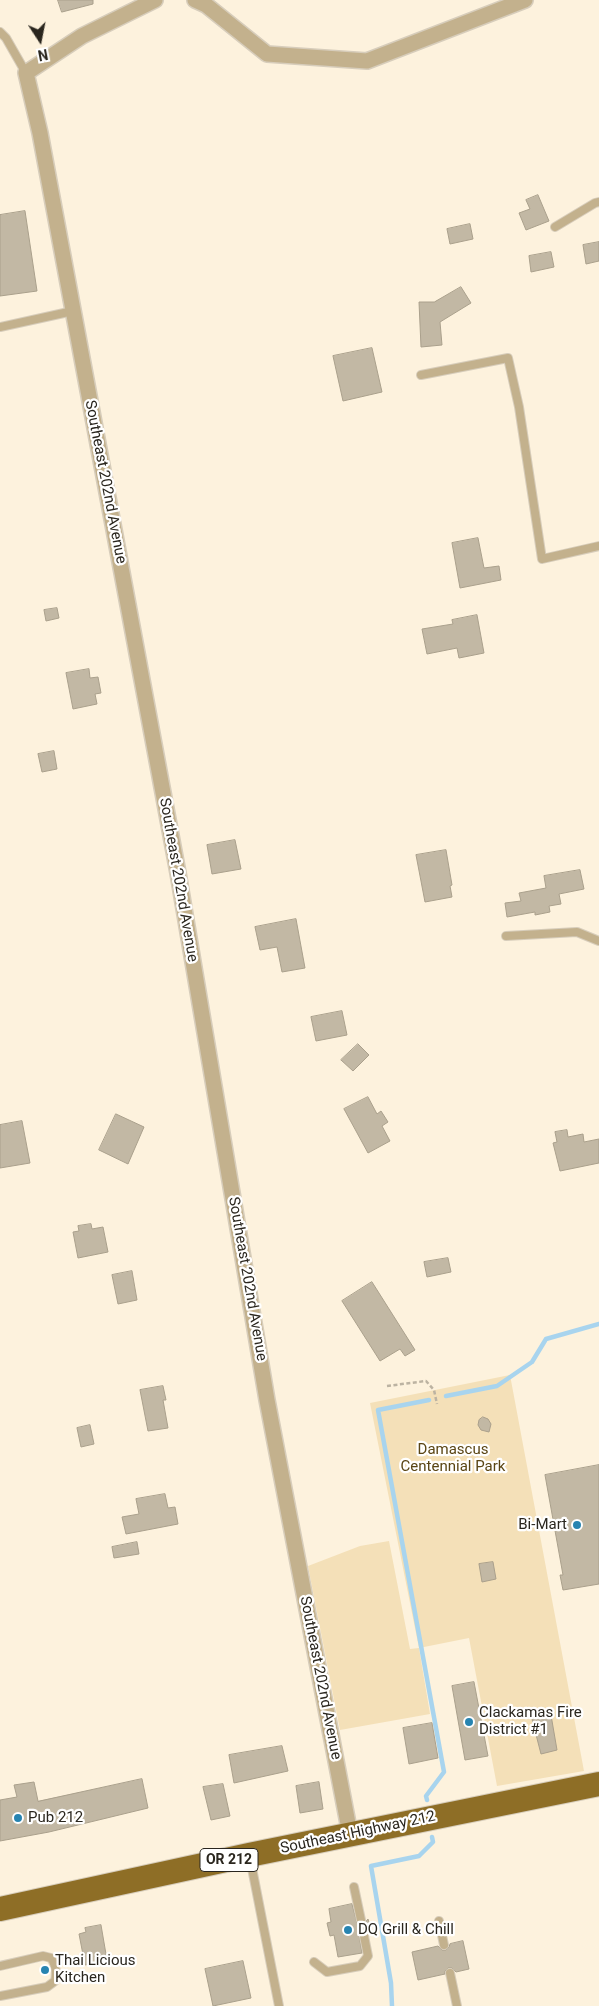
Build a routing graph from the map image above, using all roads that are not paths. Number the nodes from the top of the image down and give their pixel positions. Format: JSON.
{"nodes":[{"id":1,"x":155,"y":0,"type":"edge"},
{"id":2,"x":195,"y":0,"type":"edge"},
{"id":3,"x":525,"y":0,"type":"edge"},
{"id":4,"x":136,"y":4,"type":"edge"},
{"id":5,"x":0,"y":32,"type":"edge"},
{"id":6,"x":26,"y":73,"type":"junction"},
{"id":7,"x":599,"y":202,"type":"edge"},
{"id":8,"x":554,"y":227,"type":"dead end"},
{"id":9,"x":73,"y":311,"type":"junction"},
{"id":10,"x":0,"y":326,"type":"edge"},
{"id":11,"x":421,"y":375,"type":"dead end"},
{"id":12,"x":599,"y":546,"type":"edge"},
{"id":13,"x":506,"y":936,"type":"dead end"},
{"id":14,"x":599,"y":941,"type":"edge"},
{"id":15,"x":599,"y":1784,"type":"edge"},
{"id":16,"x":350,"y":1834,"type":"junction"},
{"id":17,"x":249,"y":1855,"type":"junction"},
{"id":18,"x":354,"y":1887,"type":"dead end"},
{"id":19,"x":0,"y":1909,"type":"edge"},
{"id":20,"x":361,"y":1920,"type":"dead end"},
{"id":21,"x":439,"y":1921,"type":"dead end"},
{"id":22,"x":363,"y":1931,"type":"dead end"},
{"id":23,"x":444,"y":1945,"type":"dead end"},
{"id":24,"x":314,"y":1962,"type":"dead end"},
{"id":25,"x":0,"y":1966,"type":"edge"},
{"id":26,"x":450,"y":1973,"type":"dead end"},
{"id":27,"x":0,"y":1996,"type":"edge"},
{"id":28,"x":279,"y":2006,"type":"edge"},
{"id":29,"x":457,"y":2006,"type":"edge"}],
"edges":[{"from":1,"to":4,"type":"street"},
{"from":2,"to":3,"type":"street"},
{"from":4,"to":6,"type":"street"},
{"from":5,"to":6,"type":"lane"},
{"from":6,"to":9,"type":"street","name":"Southeast 202nd Avenue"},
{"from":7,"to":8,"type":"lane"},
{"from":9,"to":10,"type":"lane"},
{"from":9,"to":16,"type":"street","name":"Southeast 202nd Avenue"},
{"from":11,"to":12,"type":"lane"},
{"from":13,"to":14,"type":"lane"},
{"from":15,"to":16,"type":"highway","name":"Southeast Highway 212","number":"OR 212"},
{"from":16,"to":17,"type":"highway","name":"Southeast Highway 212","number":"OR 212"},
{"from":17,"to":19,"type":"highway","name":"Southeast Highway 212","number":"OR 212"},
{"from":17,"to":28,"type":"lane"},
{"from":18,"to":20,"type":"lane"},
{"from":21,"to":23,"type":"lane"},
{"from":22,"to":24,"type":"lane"},
{"from":25,"to":27,"type":"lane"},
{"from":26,"to":29,"type":"lane"}]}
